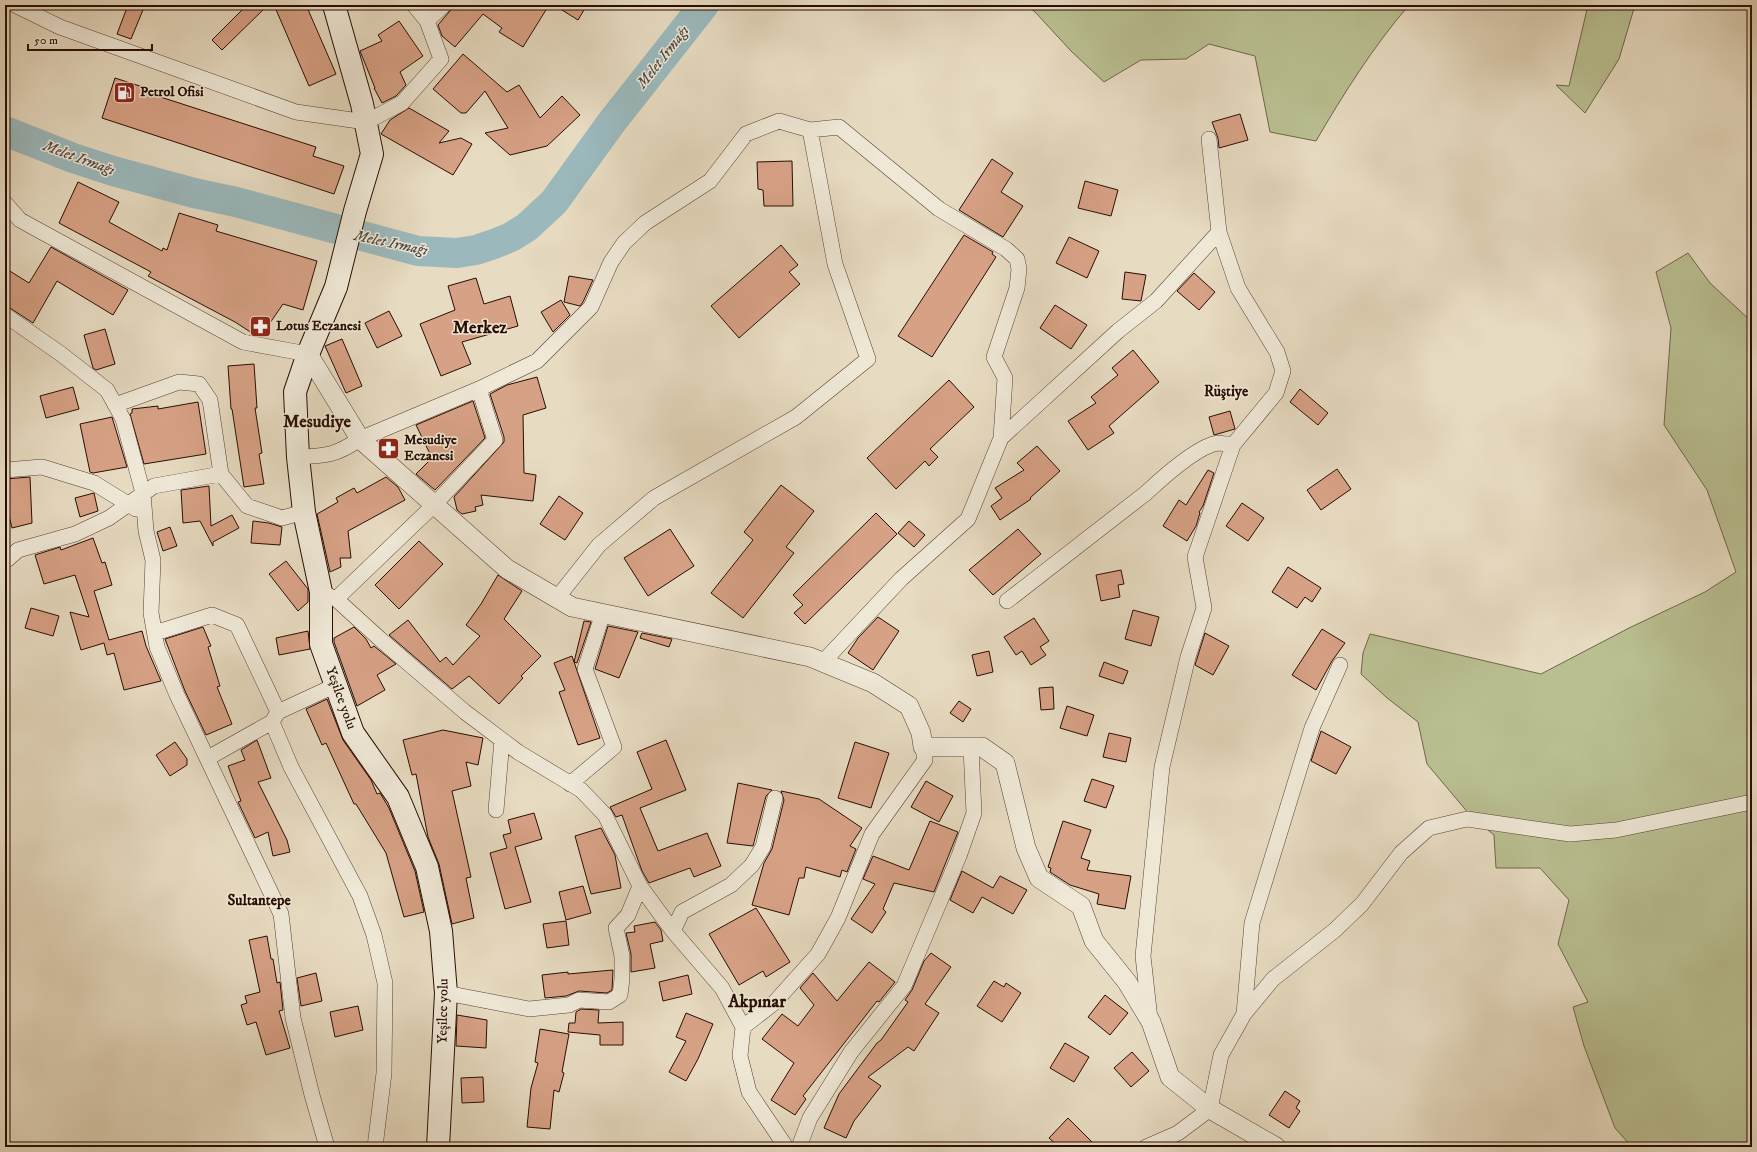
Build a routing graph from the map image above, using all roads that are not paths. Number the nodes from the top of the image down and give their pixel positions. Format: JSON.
{"nodes":[{"id":1,"x":15,"y":5,"type":"edge"},
{"id":2,"x":334,"y":5,"type":"edge"},
{"id":3,"x":414,"y":5,"type":"edge"},
{"id":4,"x":444,"y":5,"type":"edge"},
{"id":5,"x":427,"y":21,"type":"junction"},
{"id":6,"x":366,"y":122,"type":"junction"},
{"id":7,"x":810,"y":130,"type":"junction"},
{"id":8,"x":1209,"y":139,"type":"dead end"},
{"id":9,"x":5,"y":203,"type":"edge"},
{"id":10,"x":1218,"y":232,"type":"junction"},
{"id":11,"x":5,"y":316,"type":"edge"},
{"id":12,"x":308,"y":354,"type":"junction"},
{"id":13,"x":479,"y":389,"type":"junction"},
{"id":14,"x":115,"y":405,"type":"junction"},
{"id":15,"x":1001,"y":438,"type":"junction"},
{"id":16,"x":360,"y":439,"type":"junction"},
{"id":17,"x":1234,"y":445,"type":"junction"},
{"id":18,"x":298,"y":457,"type":"junction"},
{"id":19,"x":5,"y":470,"type":"edge"},
{"id":20,"x":221,"y":474,"type":"junction"},
{"id":21,"x":143,"y":493,"type":"junction"},
{"id":22,"x":128,"y":505,"type":"junction"},
{"id":23,"x":434,"y":505,"type":"junction"},
{"id":24,"x":304,"y":512,"type":"junction"},
{"id":25,"x":145,"y":515,"type":"junction"},
{"id":26,"x":5,"y":560,"type":"edge"},
{"id":27,"x":329,"y":595,"type":"junction"},
{"id":28,"x":557,"y":598,"type":"junction"},
{"id":29,"x":1007,"y":601,"type":"dead end"},
{"id":30,"x":603,"y":613,"type":"junction"},
{"id":31,"x":155,"y":633,"type":"junction"},
{"id":32,"x":823,"y":662,"type":"junction"},
{"id":33,"x":1340,"y":665,"type":"dead end"},
{"id":34,"x":336,"y":685,"type":"junction"},
{"id":35,"x":275,"y":717,"type":"junction"},
{"id":36,"x":502,"y":740,"type":"junction"},
{"id":37,"x":923,"y":747,"type":"junction"},
{"id":38,"x":971,"y":748,"type":"junction"},
{"id":39,"x":208,"y":758,"type":"junction"},
{"id":40,"x":570,"y":784,"type":"junction"},
{"id":41,"x":775,"y":798,"type":"dead end"},
{"id":42,"x":1752,"y":802,"type":"edge"},
{"id":43,"x":496,"y":810,"type":"dead end"},
{"id":44,"x":640,"y":886,"type":"junction"},
{"id":45,"x":673,"y":931,"type":"junction"},
{"id":46,"x":446,"y":993,"type":"junction"},
{"id":47,"x":1244,"y":1014,"type":"junction"},
{"id":48,"x":1151,"y":1022,"type":"junction"},
{"id":49,"x":744,"y":1028,"type":"junction"},
{"id":50,"x":1210,"y":1108,"type":"junction"},
{"id":51,"x":327,"y":1147,"type":"edge"},
{"id":52,"x":376,"y":1147,"type":"edge"},
{"id":53,"x":438,"y":1147,"type":"edge"},
{"id":54,"x":786,"y":1147,"type":"edge"},
{"id":55,"x":799,"y":1147,"type":"edge"},
{"id":56,"x":1146,"y":1147,"type":"edge"},
{"id":57,"x":1276,"y":1147,"type":"edge"}],
"edges":[{"from":1,"to":6,"type":"street"},
{"from":2,"to":6,"type":"main road","name":"Yeşilce yolu"},
{"from":3,"to":5,"type":"street"},
{"from":4,"to":5,"type":"street"},
{"from":5,"to":6,"type":"street"},
{"from":6,"to":12,"type":"main road","name":"Yeşilce yolu"},
{"from":7,"to":13,"type":"street"},
{"from":7,"to":15,"type":"street"},
{"from":7,"to":28,"type":"street"},
{"from":8,"to":10,"type":"street"},
{"from":9,"to":12,"type":"street"},
{"from":10,"to":15,"type":"street"},
{"from":10,"to":17,"type":"street"},
{"from":11,"to":14,"type":"street"},
{"from":12,"to":16,"type":"street"},
{"from":12,"to":18,"type":"main road","name":"Yeşilce yolu"},
{"from":13,"to":16,"type":"street"},
{"from":13,"to":23,"type":"street"},
{"from":14,"to":20,"type":"street"},
{"from":14,"to":21,"type":"street"},
{"from":15,"to":32,"type":"street"},
{"from":16,"to":18,"type":"street"},
{"from":16,"to":23,"type":"street"},
{"from":17,"to":29,"type":"street"},
{"from":17,"to":48,"type":"street"},
{"from":18,"to":24,"type":"main road","name":"Yeşilce yolu"},
{"from":19,"to":22,"type":"street"},
{"from":20,"to":21,"type":"street"},
{"from":20,"to":24,"type":"street"},
{"from":21,"to":22,"type":"street"},
{"from":21,"to":25,"type":"street"},
{"from":22,"to":25,"type":"street"},
{"from":22,"to":26,"type":"street"},
{"from":23,"to":27,"type":"street"},
{"from":23,"to":28,"type":"street"},
{"from":24,"to":27,"type":"main road","name":"Yeşilce yolu"},
{"from":25,"to":31,"type":"street"},
{"from":27,"to":34,"type":"main road","name":"Yeşilce yolu"},
{"from":27,"to":36,"type":"street"},
{"from":28,"to":30,"type":"street"},
{"from":30,"to":32,"type":"street"},
{"from":30,"to":40,"type":"street"},
{"from":31,"to":35,"type":"street"},
{"from":31,"to":39,"type":"street"},
{"from":32,"to":37,"type":"street"},
{"from":33,"to":47,"type":"street"},
{"from":34,"to":35,"type":"street"},
{"from":34,"to":46,"type":"main road","name":"Yeşilce yolu"},
{"from":35,"to":39,"type":"street"},
{"from":35,"to":52,"type":"street"},
{"from":36,"to":40,"type":"street"},
{"from":36,"to":43,"type":"street"},
{"from":37,"to":38,"type":"street"},
{"from":37,"to":49,"type":"street"},
{"from":38,"to":48,"type":"street"},
{"from":38,"to":55,"type":"street"},
{"from":39,"to":51,"type":"street"},
{"from":40,"to":44,"type":"street"},
{"from":41,"to":45,"type":"street"},
{"from":42,"to":47,"type":"street"},
{"from":44,"to":45,"type":"street"},
{"from":44,"to":46,"type":"street"},
{"from":45,"to":49,"type":"street"},
{"from":46,"to":53,"type":"main road","name":"Yeşilce yolu"},
{"from":47,"to":50,"type":"street"},
{"from":48,"to":50,"type":"street"},
{"from":49,"to":54,"type":"street"},
{"from":50,"to":56,"type":"street"},
{"from":50,"to":57,"type":"street"}]}
